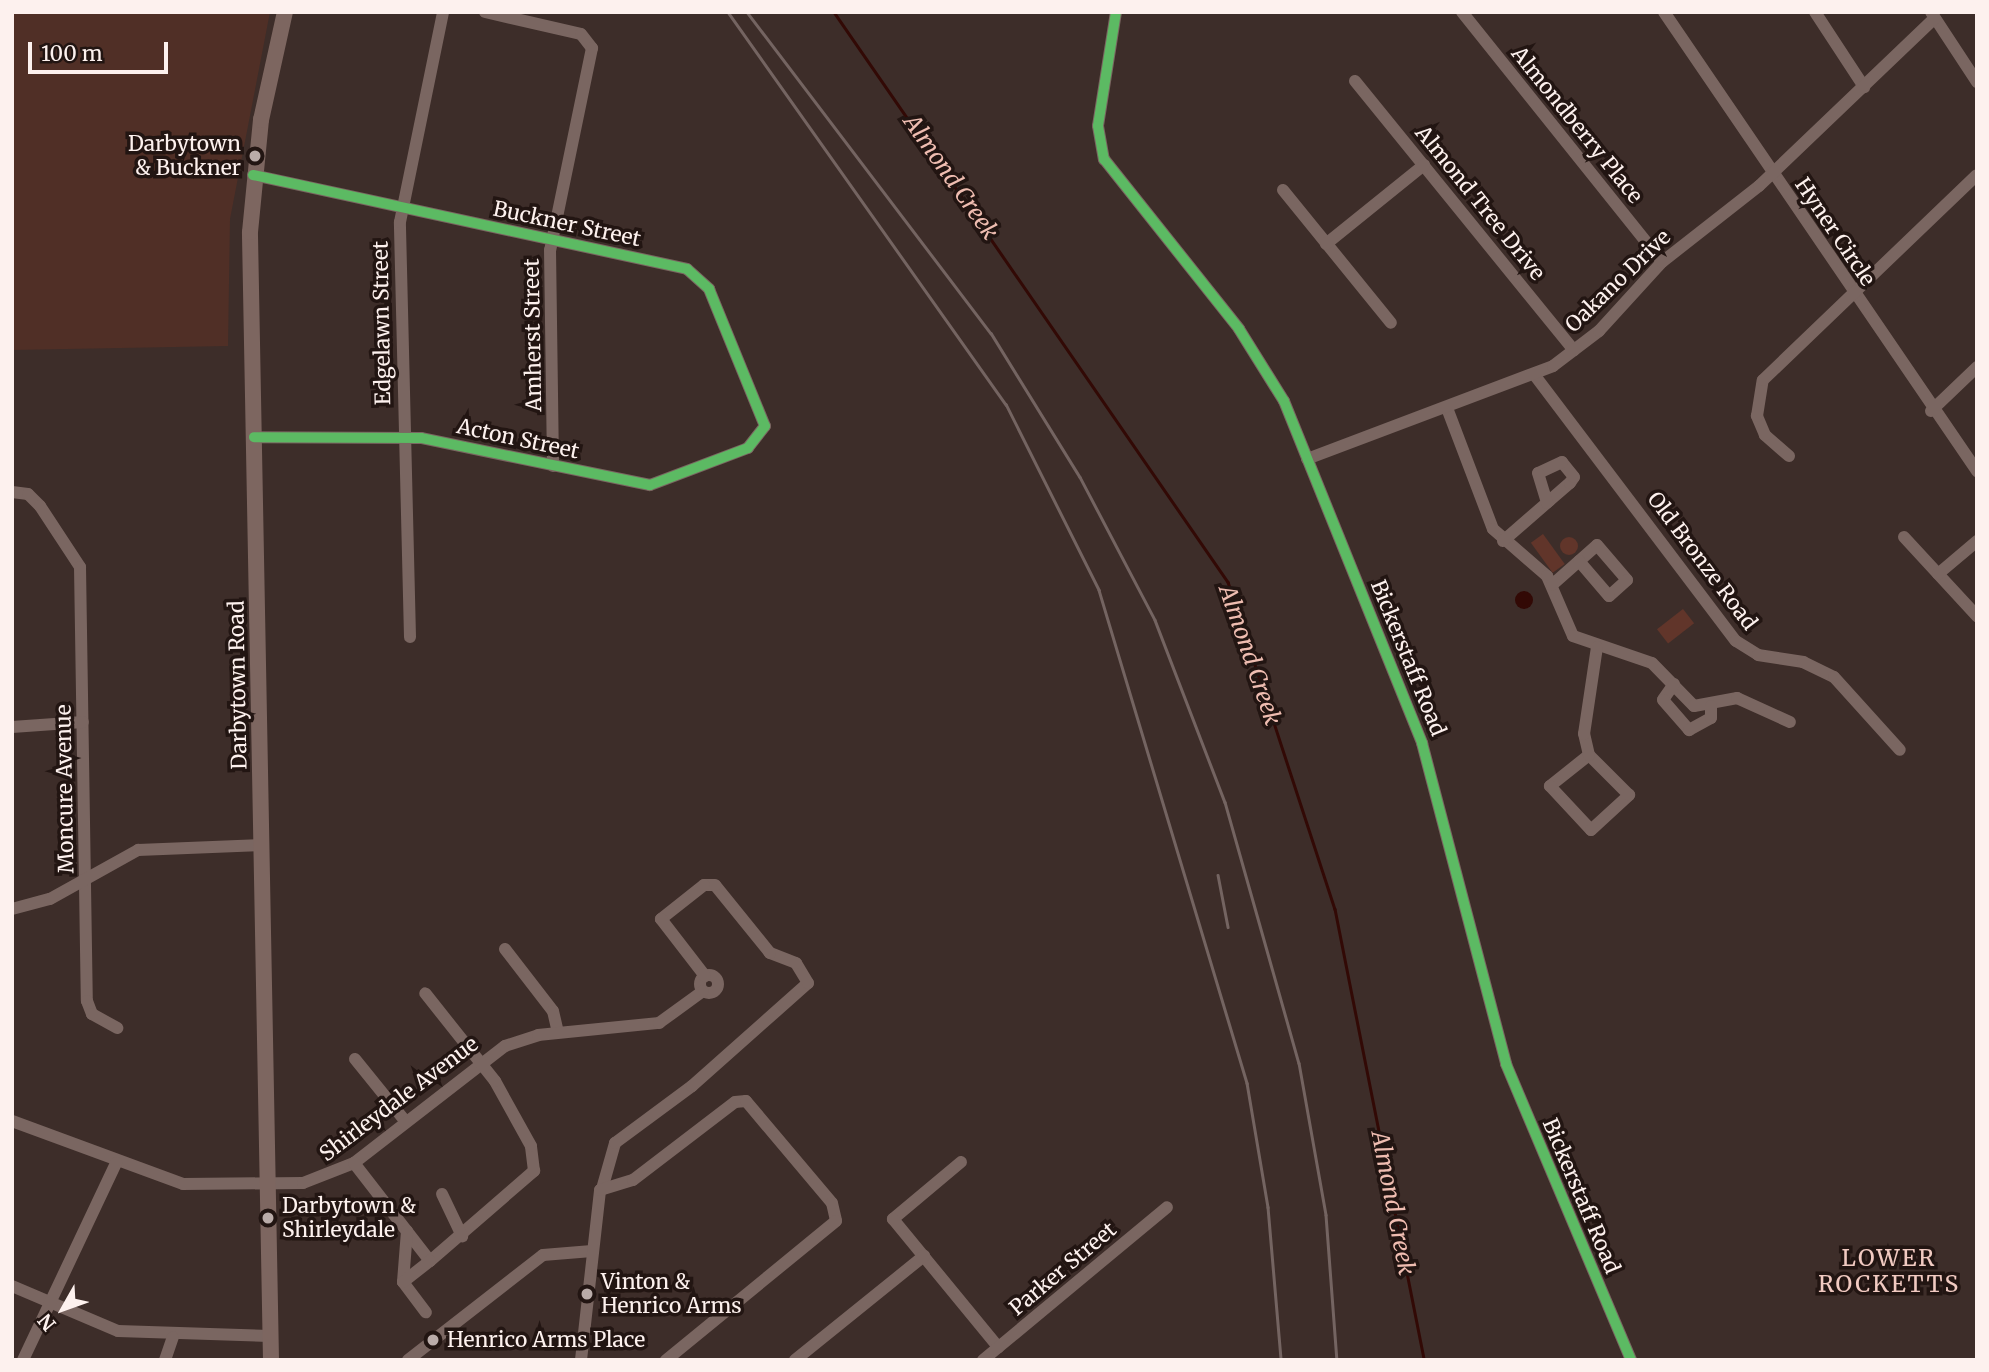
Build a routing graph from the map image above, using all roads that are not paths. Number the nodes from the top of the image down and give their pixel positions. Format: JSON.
{"nodes":[{"id":1,"x":285,"y":12,"type":"edge"},
{"id":2,"x":443,"y":12,"type":"edge"},
{"id":3,"x":485,"y":12,"type":"edge"},
{"id":4,"x":1116,"y":12,"type":"edge"},
{"id":5,"x":1462,"y":12,"type":"edge"},
{"id":6,"x":1664,"y":12,"type":"edge"},
{"id":7,"x":1815,"y":12,"type":"edge"},
{"id":8,"x":1933,"y":15,"type":"edge"},
{"id":9,"x":1355,"y":81,"type":"dead end"},
{"id":10,"x":1977,"y":82,"type":"edge"},
{"id":11,"x":1864,"y":88,"type":"junction"},
{"id":12,"x":1424,"y":165,"type":"junction"},
{"id":13,"x":1772,"y":173,"type":"junction"},
{"id":14,"x":1977,"y":175,"type":"edge"},
{"id":15,"x":253,"y":176,"type":"junction"},
{"id":16,"x":1283,"y":190,"type":"dead end"},
{"id":17,"x":401,"y":207,"type":"junction"},
{"id":18,"x":552,"y":241,"type":"junction"},
{"id":19,"x":1326,"y":244,"type":"junction"},
{"id":20,"x":1662,"y":262,"type":"junction"},
{"id":21,"x":1851,"y":292,"type":"junction"},
{"id":22,"x":1391,"y":323,"type":"dead end"},
{"id":23,"x":1574,"y":350,"type":"junction"},
{"id":24,"x":1977,"y":367,"type":"edge"},
{"id":25,"x":1536,"y":376,"type":"junction"},
{"id":26,"x":1447,"y":408,"type":"junction"},
{"id":27,"x":1931,"y":411,"type":"junction"},
{"id":28,"x":254,"y":437,"type":"junction"},
{"id":29,"x":403,"y":437,"type":"junction"},
{"id":30,"x":761,"y":437,"type":"joint"},
{"id":31,"x":1789,"y":456,"type":"dead end"},
{"id":32,"x":1307,"y":459,"type":"junction"},
{"id":33,"x":553,"y":466,"type":"junction"},
{"id":34,"x":1977,"y":471,"type":"edge"},
{"id":35,"x":12,"y":492,"type":"edge"},
{"id":36,"x":1547,"y":503,"type":"dead end"},
{"id":37,"x":1904,"y":537,"type":"dead end"},
{"id":38,"x":1503,"y":541,"type":"junction"},
{"id":39,"x":1977,"y":541,"type":"edge"},
{"id":40,"x":1579,"y":561,"type":"dead end"},
{"id":41,"x":1938,"y":574,"type":"junction"},
{"id":42,"x":1552,"y":585,"type":"junction"},
{"id":43,"x":1977,"y":616,"type":"edge"},
{"id":44,"x":410,"y":637,"type":"dead end"},
{"id":45,"x":1597,"y":647,"type":"junction"},
{"id":46,"x":1674,"y":684,"type":"junction"},
{"id":47,"x":1711,"y":706,"type":"junction"},
{"id":48,"x":83,"y":722,"type":"junction"},
{"id":49,"x":1790,"y":722,"type":"dead end"},
{"id":50,"x":12,"y":727,"type":"edge"},
{"id":51,"x":1900,"y":750,"type":"dead end"},
{"id":52,"x":1589,"y":755,"type":"junction"},
{"id":53,"x":263,"y":845,"type":"junction"},
{"id":54,"x":86,"y":878,"type":"junction"},
{"id":55,"x":12,"y":909,"type":"edge"},
{"id":56,"x":505,"y":950,"type":"dead end"},
{"id":57,"x":425,"y":993,"type":"dead end"},
{"id":58,"x":117,"y":1028,"type":"dead end"},
{"id":59,"x":558,"y":1032,"type":"junction"},
{"id":60,"x":355,"y":1059,"type":"dead end"},
{"id":61,"x":480,"y":1062,"type":"junction"},
{"id":62,"x":12,"y":1121,"type":"edge"},
{"id":63,"x":406,"y":1122,"type":"junction"},
{"id":64,"x":961,"y":1162,"type":"dead end"},
{"id":65,"x":116,"y":1163,"type":"junction"},
{"id":66,"x":354,"y":1163,"type":"junction"},
{"id":67,"x":268,"y":1185,"type":"junction"},
{"id":68,"x":602,"y":1189,"type":"junction"},
{"id":69,"x":442,"y":1194,"type":"dead end"},
{"id":70,"x":1167,"y":1207,"type":"dead end"},
{"id":71,"x":407,"y":1231,"type":"junction"},
{"id":72,"x":462,"y":1236,"type":"junction"},
{"id":73,"x":592,"y":1251,"type":"junction"},
{"id":74,"x":924,"y":1256,"type":"junction"},
{"id":75,"x":430,"y":1261,"type":"junction"},
{"id":76,"x":403,"y":1282,"type":"junction"},
{"id":77,"x":12,"y":1286,"type":"edge"},
{"id":78,"x":49,"y":1304,"type":"junction"},
{"id":79,"x":426,"y":1312,"type":"dead end"},
{"id":80,"x":270,"y":1336,"type":"junction"},
{"id":81,"x":173,"y":1337,"type":"junction"},
{"id":82,"x":998,"y":1347,"type":"junction"},
{"id":83,"x":23,"y":1360,"type":"edge"},
{"id":84,"x":166,"y":1360,"type":"edge"},
{"id":85,"x":271,"y":1360,"type":"edge"},
{"id":86,"x":408,"y":1360,"type":"edge"},
{"id":87,"x":581,"y":1360,"type":"edge"},
{"id":88,"x":666,"y":1360,"type":"edge"},
{"id":89,"x":795,"y":1360,"type":"edge"},
{"id":90,"x":983,"y":1360,"type":"edge"},
{"id":91,"x":1631,"y":1360,"type":"edge"}],
"edges":[{"from":1,"to":15,"type":"main road","name":"Darbytown Road"},
{"from":2,"to":17,"type":"street","name":"Edgelawn Street"},
{"from":3,"to":18,"type":"street","name":"Amherst Street"},
{"from":4,"to":32,"type":"street","name":"Bickerstaff Road"},
{"from":5,"to":20,"type":"street","name":"Almondberry Place"},
{"from":6,"to":13,"type":"street","name":"Hyner Circle"},
{"from":7,"to":11,"type":"street"},
{"from":8,"to":10,"type":"street"},
{"from":8,"to":11,"type":"street","name":"Oakano Drive"},
{"from":9,"to":12,"type":"street","name":"Almond Tree Drive"},
{"from":11,"to":13,"type":"street","name":"Oakano Drive"},
{"from":12,"to":19,"type":"street"},
{"from":12,"to":23,"type":"street","name":"Almond Tree Drive"},
{"from":13,"to":20,"type":"street","name":"Oakano Drive"},
{"from":13,"to":21,"type":"street","name":"Hyner Circle"},
{"from":14,"to":21,"type":"street"},
{"from":15,"to":17,"type":"street","name":"Buckner Street"},
{"from":15,"to":28,"type":"main road","name":"Darbytown Road"},
{"from":16,"to":19,"type":"street"},
{"from":17,"to":18,"type":"street","name":"Buckner Street"},
{"from":17,"to":29,"type":"street","name":"Edgelawn Street"},
{"from":18,"to":30,"type":"street","name":"Buckner Street"},
{"from":18,"to":33,"type":"street","name":"Amherst Street"},
{"from":19,"to":22,"type":"street"},
{"from":20,"to":23,"type":"street","name":"Oakano Drive"},
{"from":21,"to":27,"type":"street","name":"Hyner Circle"},
{"from":21,"to":31,"type":"street"},
{"from":23,"to":25,"type":"street","name":"Oakano Drive"},
{"from":24,"to":27,"type":"street"},
{"from":25,"to":26,"type":"street","name":"Oakano Drive"},
{"from":25,"to":51,"type":"street","name":"Old Bronze Road"},
{"from":26,"to":32,"type":"street","name":"Oakano Drive"},
{"from":26,"to":38,"type":"street"},
{"from":27,"to":34,"type":"street","name":"Hyner Circle"},
{"from":28,"to":29,"type":"street","name":"Acton Street"},
{"from":28,"to":53,"type":"main road","name":"Darbytown Road"},
{"from":29,"to":33,"type":"street","name":"Acton Street"},
{"from":29,"to":44,"type":"street","name":"Edgelawn Street"},
{"from":30,"to":33,"type":"street","name":"Acton Street"},
{"from":32,"to":91,"type":"street","name":"Bickerstaff Road"},
{"from":35,"to":48,"type":"street","name":"Moncure Avenue"},
{"from":36,"to":38,"type":"street"},
{"from":37,"to":41,"type":"street"},
{"from":38,"to":42,"type":"street"},
{"from":39,"to":41,"type":"street"},
{"from":40,"to":42,"type":"street"},
{"from":41,"to":43,"type":"street"},
{"from":42,"to":45,"type":"street"},
{"from":45,"to":46,"type":"street"},
{"from":45,"to":52,"type":"street"},
{"from":46,"to":47,"type":"street"},
{"from":46,"to":47,"type":"street"},
{"from":47,"to":49,"type":"street"},
{"from":48,"to":50,"type":"street"},
{"from":48,"to":54,"type":"street","name":"Moncure Avenue"},
{"from":52,"to":52,"type":"street"},
{"from":53,"to":54,"type":"street"},
{"from":53,"to":67,"type":"main road","name":"Darbytown Road"},
{"from":54,"to":55,"type":"street"},
{"from":54,"to":58,"type":"street","name":"Moncure Avenue"},
{"from":56,"to":59,"type":"street"},
{"from":57,"to":61,"type":"street"},
{"from":59,"to":61,"type":"street","name":"Shirleydale Avenue"},
{"from":59,"to":68,"type":"street","name":"Shirleydale Avenue"},
{"from":60,"to":63,"type":"street"},
{"from":61,"to":63,"type":"street","name":"Shirleydale Avenue"},
{"from":61,"to":72,"type":"street"},
{"from":62,"to":65,"type":"street","name":"Shirleydale Avenue"},
{"from":63,"to":66,"type":"street","name":"Shirleydale Avenue"},
{"from":64,"to":74,"type":"street"},
{"from":65,"to":67,"type":"street","name":"Shirleydale Avenue"},
{"from":65,"to":78,"type":"street"},
{"from":66,"to":67,"type":"street","name":"Shirleydale Avenue"},
{"from":66,"to":71,"type":"street"},
{"from":67,"to":80,"type":"main road","name":"Darbytown Road"},
{"from":68,"to":73,"type":"street"},
{"from":68,"to":88,"type":"street"},
{"from":69,"to":72,"type":"street"},
{"from":70,"to":82,"type":"street","name":"Parker Street"},
{"from":71,"to":75,"type":"street"},
{"from":71,"to":76,"type":"street"},
{"from":72,"to":75,"type":"street"},
{"from":73,"to":86,"type":"street"},
{"from":73,"to":87,"type":"street"},
{"from":74,"to":82,"type":"street"},
{"from":74,"to":89,"type":"street"},
{"from":75,"to":76,"type":"street"},
{"from":76,"to":79,"type":"street"},
{"from":77,"to":78,"type":"street"},
{"from":78,"to":81,"type":"street"},
{"from":78,"to":83,"type":"street"},
{"from":80,"to":81,"type":"street"},
{"from":80,"to":85,"type":"main road","name":"Darbytown Road"},
{"from":81,"to":84,"type":"street"},
{"from":82,"to":90,"type":"street","name":"Parker Street"}]}
